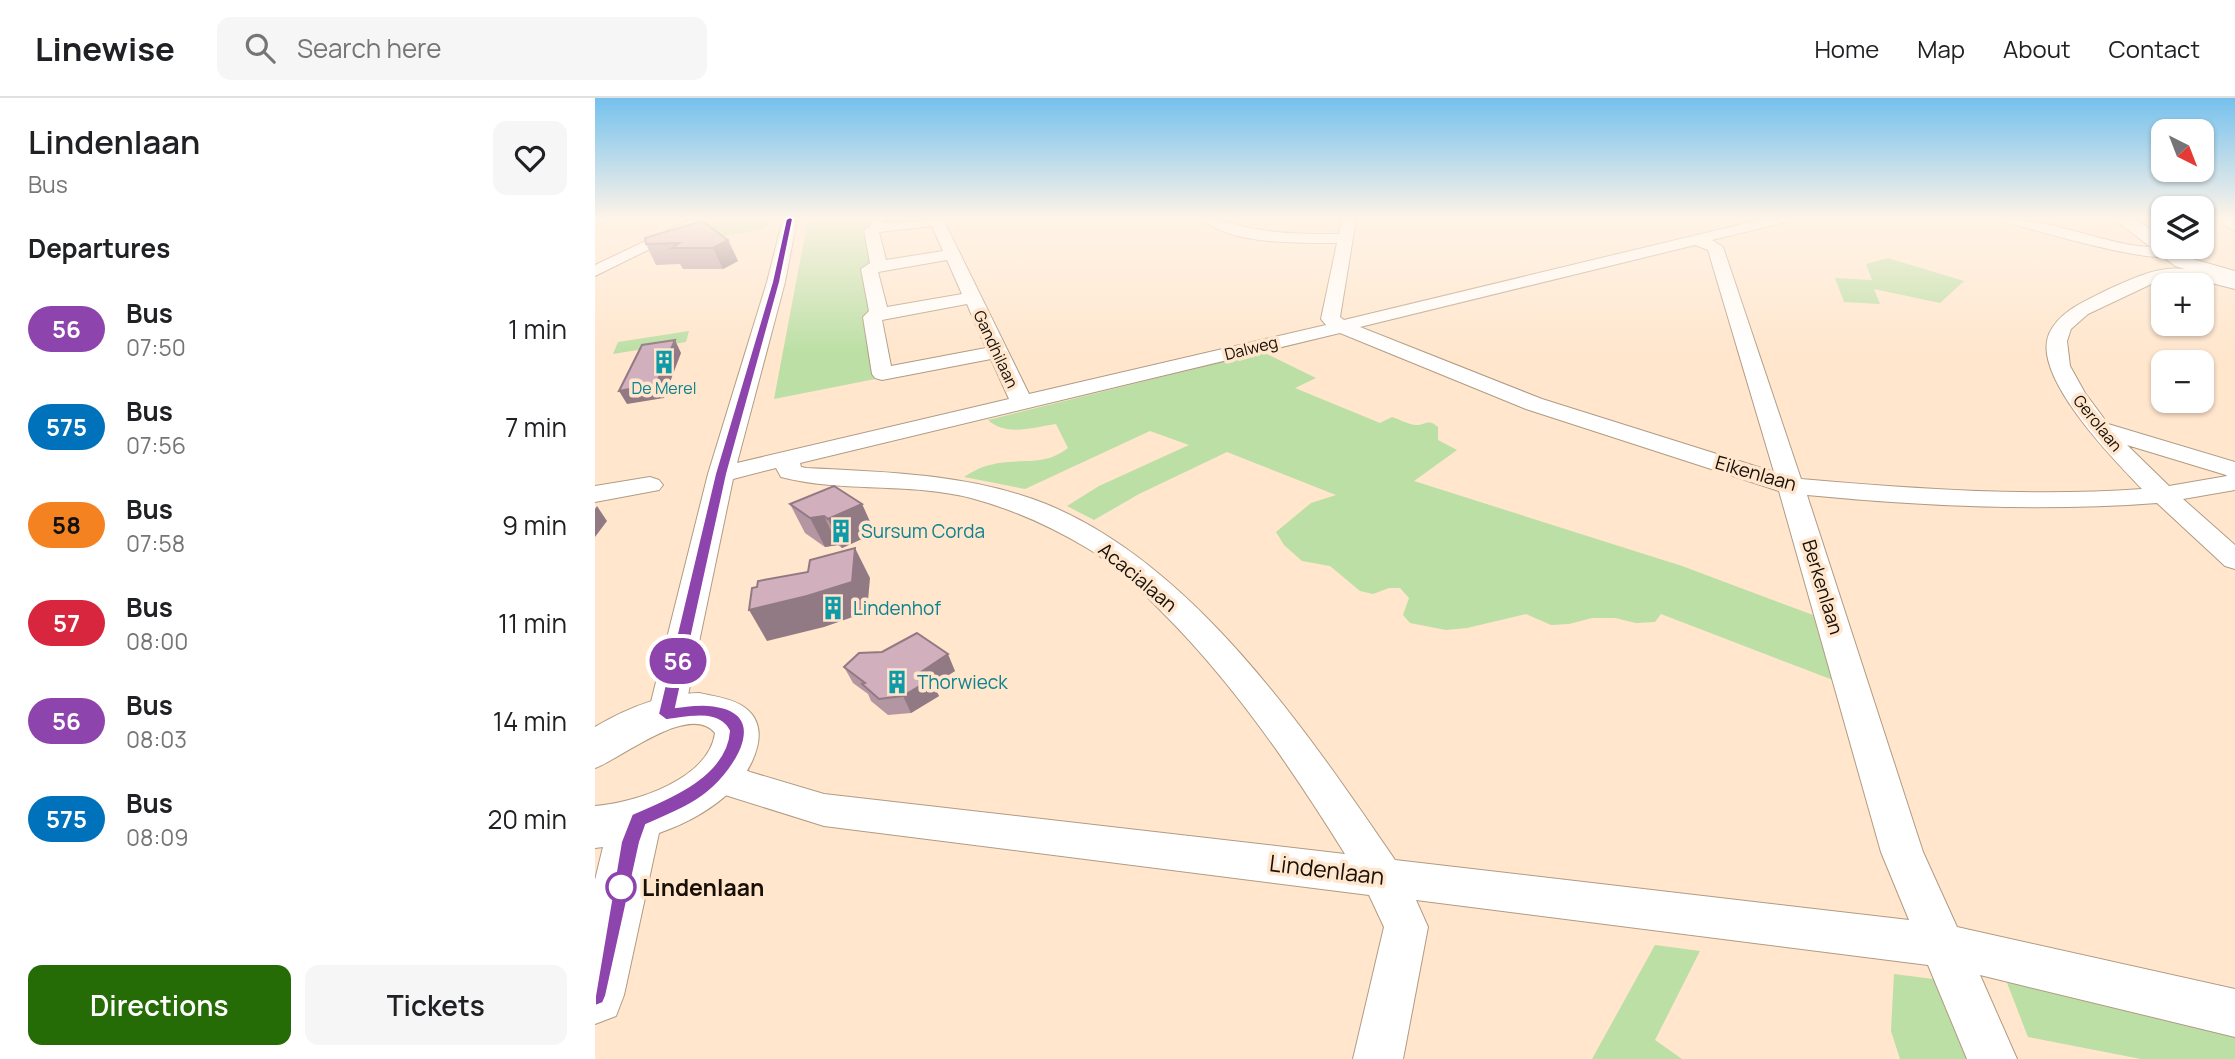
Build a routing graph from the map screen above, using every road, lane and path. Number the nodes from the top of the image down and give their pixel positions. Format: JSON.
{"nodes":[{"id":1,"x":780,"y":264,"type":"edge"},
{"id":2,"x":887,"y":264,"type":"edge"},
{"id":3,"x":955,"y":264,"type":"edge"},
{"id":4,"x":1340,"y":264,"type":"edge"},
{"id":5,"x":1598,"y":264,"type":"edge"},
{"id":6,"x":1720,"y":264,"type":"edge"},
{"id":7,"x":2154,"y":264,"type":"edge"},
{"id":8,"x":2188,"y":264,"type":"edge"},
{"id":9,"x":2188,"y":264,"type":"edge"},
{"id":10,"x":879,"y":265,"type":"joint"},
{"id":11,"x":2235,"y":278,"type":"edge"},
{"id":12,"x":2235,"y":284,"type":"edge"},
{"id":13,"x":972,"y":298,"type":"junction"},
{"id":14,"x":879,"y":314,"type":"junction"},
{"id":15,"x":1340,"y":327,"type":"junction"},
{"id":16,"x":997,"y":352,"type":"junction"},
{"id":17,"x":1022,"y":403,"type":"junction"},
{"id":18,"x":2101,"y":429,"type":"junction"},
{"id":19,"x":786,"y":459,"type":"junction"},
{"id":20,"x":2235,"y":470,"type":"edge"},
{"id":21,"x":721,"y":474,"type":"junction"},
{"id":22,"x":2235,"y":482,"type":"edge"},
{"id":23,"x":650,"y":485,"type":"dead end"},
{"id":24,"x":1791,"y":486,"type":"junction"},
{"id":25,"x":595,"y":494,"type":"edge"},
{"id":26,"x":2162,"y":495,"type":"junction"},
{"id":27,"x":2235,"y":560,"type":"edge"},
{"id":28,"x":666,"y":714,"type":"junction"},
{"id":29,"x":595,"y":750,"type":"edge"},
{"id":30,"x":718,"y":773,"type":"junction"},
{"id":31,"x":617,"y":823,"type":"edge"},
{"id":32,"x":1381,"y":875,"type":"junction"},
{"id":33,"x":1942,"y":945,"type":"junction"},
{"id":34,"x":595,"y":995,"type":"edge"},
{"id":35,"x":2235,"y":1013,"type":"edge"},
{"id":36,"x":1378,"y":1059,"type":"edge"},
{"id":37,"x":1992,"y":1059,"type":"edge"}],
"edges":[{"from":1,"to":21,"type":"street"},
{"from":2,"to":10,"type":"street"},
{"from":3,"to":13,"type":"street","name":"Gandhilaan"},
{"from":4,"to":15,"type":"street"},
{"from":5,"to":15,"type":"street","name":"Dalweg"},
{"from":6,"to":24,"type":"street","name":"Berkenlaan"},
{"from":7,"to":18,"type":"street","name":"Gerolaan"},
{"from":8,"to":11,"type":"street"},
{"from":9,"to":12,"type":"street"},
{"from":10,"to":14,"type":"street"},
{"from":13,"to":14,"type":"street"},
{"from":13,"to":16,"type":"street","name":"Gandhilaan"},
{"from":14,"to":16,"type":"street"},
{"from":15,"to":17,"type":"street","name":"Dalweg"},
{"from":15,"to":24,"type":"street","name":"Eikenlaan"},
{"from":16,"to":17,"type":"street","name":"Gandhilaan"},
{"from":17,"to":19,"type":"street","name":"Dalweg"},
{"from":18,"to":20,"type":"street"},
{"from":18,"to":26,"type":"street","name":"Gerolaan"},
{"from":19,"to":21,"type":"street","name":"Dalweg"},
{"from":19,"to":32,"type":"street","name":"Acacialaan"},
{"from":21,"to":28,"type":"street"},
{"from":22,"to":26,"type":"street","name":"Eikenlaan"},
{"from":23,"to":25,"type":"street"},
{"from":24,"to":26,"type":"street","name":"Eikenlaan"},
{"from":24,"to":33,"type":"street","name":"Berkenlaan"},
{"from":26,"to":27,"type":"street","name":"Gerolaan"},
{"from":28,"to":29,"type":"street"},
{"from":28,"to":30,"type":"street"},
{"from":30,"to":31,"type":"street"},
{"from":30,"to":32,"type":"street","name":"Lindenlaan"},
{"from":31,"to":34,"type":"street"},
{"from":32,"to":33,"type":"street","name":"Lindenlaan"},
{"from":32,"to":36,"type":"street"},
{"from":33,"to":35,"type":"street","name":"Lindenlaan"},
{"from":33,"to":37,"type":"street","name":"Berkenlaan"}]}
